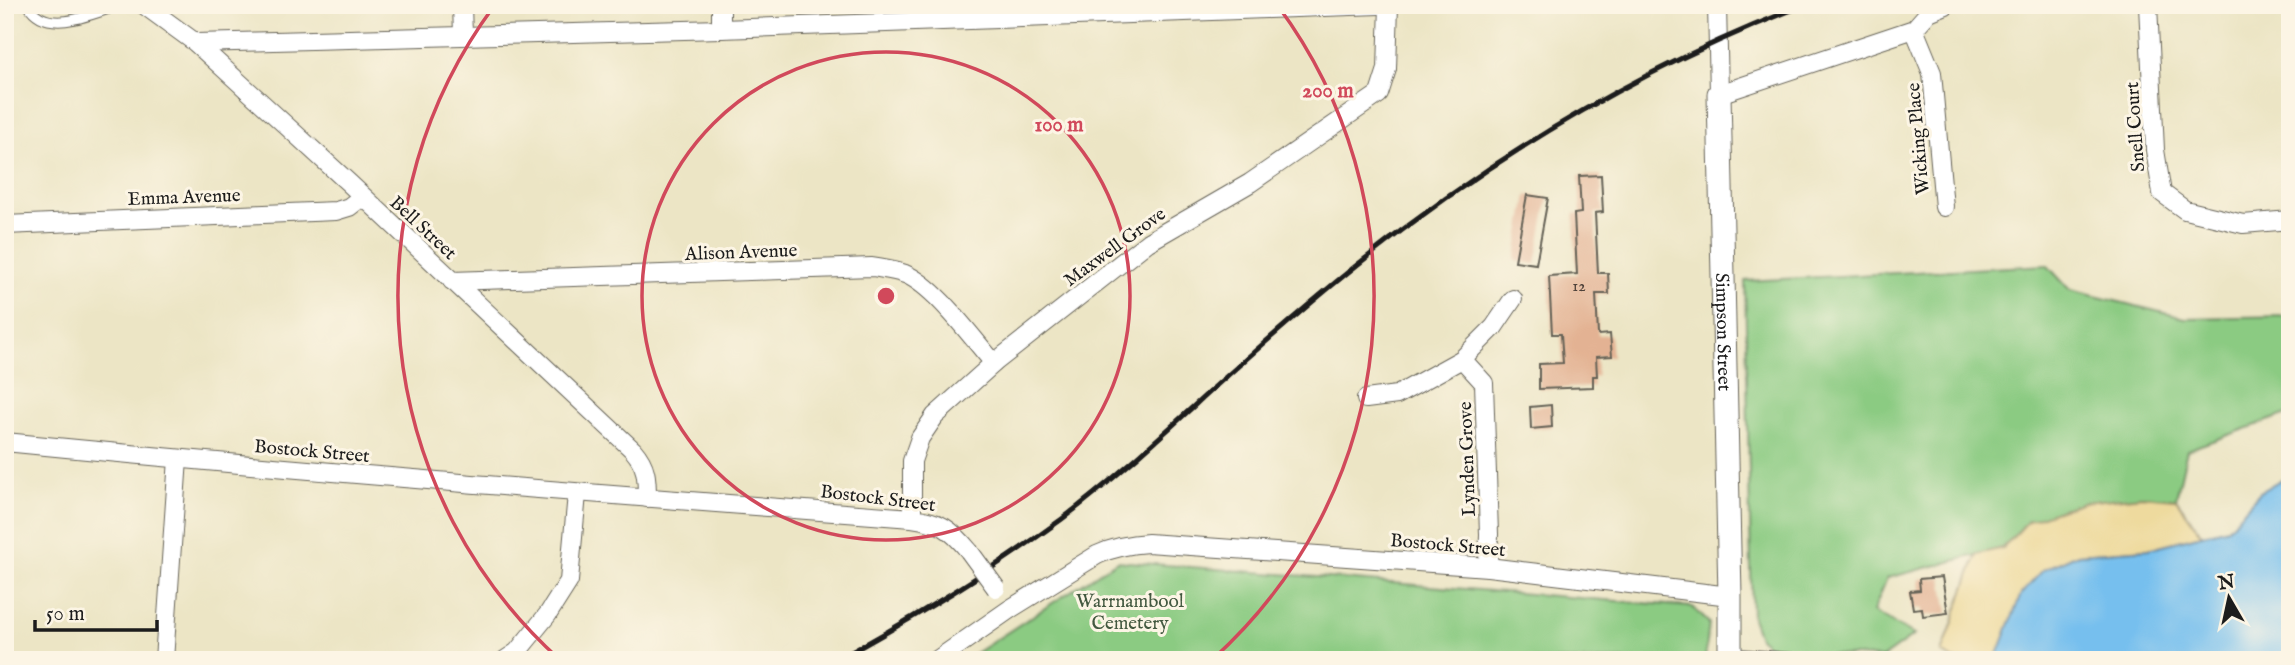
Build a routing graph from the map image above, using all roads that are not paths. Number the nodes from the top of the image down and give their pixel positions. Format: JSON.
{"nodes":[{"id":1,"x":28,"y":5,"type":"edge"},
{"id":2,"x":121,"y":5,"type":"edge"},
{"id":3,"x":144,"y":5,"type":"edge"},
{"id":4,"x":462,"y":5,"type":"edge"},
{"id":5,"x":721,"y":5,"type":"edge"},
{"id":6,"x":1379,"y":5,"type":"edge"},
{"id":7,"x":1389,"y":5,"type":"edge"},
{"id":8,"x":1717,"y":5,"type":"edge"},
{"id":9,"x":1946,"y":5,"type":"edge"},
{"id":10,"x":2148,"y":5,"type":"edge"},
{"id":11,"x":721,"y":29,"type":"junction"},
{"id":12,"x":1914,"y":29,"type":"junction"},
{"id":13,"x":463,"y":35,"type":"junction"},
{"id":14,"x":196,"y":43,"type":"junction"},
{"id":15,"x":1719,"y":94,"type":"junction"},
{"id":16,"x":362,"y":197,"type":"junction"},
{"id":17,"x":1944,"y":207,"type":"dead end"},
{"id":18,"x":2290,"y":220,"type":"edge"},
{"id":19,"x":5,"y":225,"type":"edge"},
{"id":20,"x":452,"y":281,"type":"junction"},
{"id":21,"x":1513,"y":299,"type":"dead end"},
{"id":22,"x":1462,"y":359,"type":"junction"},
{"id":23,"x":994,"y":363,"type":"junction"},
{"id":24,"x":1366,"y":399,"type":"dead end"},
{"id":25,"x":5,"y":442,"type":"edge"},
{"id":26,"x":178,"y":459,"type":"junction"},
{"id":27,"x":577,"y":494,"type":"junction"},
{"id":28,"x":647,"y":498,"type":"junction"},
{"id":29,"x":912,"y":518,"type":"junction"},
{"id":30,"x":1488,"y":567,"type":"junction"},
{"id":31,"x":1730,"y":596,"type":"junction"},
{"id":32,"x":1010,"y":608,"type":"junction"},
{"id":33,"x":1730,"y":656,"type":"edge"},
{"id":34,"x":164,"y":660,"type":"edge"},
{"id":35,"x":505,"y":660,"type":"edge"},
{"id":36,"x":937,"y":660,"type":"edge"},
{"id":37,"x":1828,"y":660,"type":"edge"}],
"edges":[{"from":1,"to":2,"type":"lane"},
{"from":3,"to":14,"type":"street","name":"Bell Street"},
{"from":4,"to":13,"type":"street"},
{"from":5,"to":11,"type":"street"},
{"from":6,"to":11,"type":"street"},
{"from":7,"to":23,"type":"street","name":"Maxwell Grove"},
{"from":8,"to":15,"type":"street","name":"Simpson Street"},
{"from":9,"to":12,"type":"street"},
{"from":10,"to":18,"type":"street","name":"Snell Court"},
{"from":11,"to":13,"type":"street"},
{"from":12,"to":15,"type":"street"},
{"from":12,"to":17,"type":"street","name":"Wicking Place"},
{"from":13,"to":14,"type":"street"},
{"from":14,"to":16,"type":"street","name":"Bell Street"},
{"from":15,"to":31,"type":"street","name":"Simpson Street"},
{"from":16,"to":19,"type":"street","name":"Emma Avenue"},
{"from":16,"to":20,"type":"street","name":"Bell Street"},
{"from":20,"to":23,"type":"street","name":"Alison Avenue"},
{"from":20,"to":28,"type":"street","name":"Bell Street"},
{"from":21,"to":22,"type":"street"},
{"from":22,"to":24,"type":"street"},
{"from":22,"to":30,"type":"street","name":"Lynden Grove"},
{"from":23,"to":29,"type":"street","name":"Maxwell Grove"},
{"from":25,"to":26,"type":"street","name":"Bostock Street"},
{"from":26,"to":27,"type":"street","name":"Bostock Street"},
{"from":26,"to":34,"type":"street"},
{"from":27,"to":28,"type":"street","name":"Bostock Street"},
{"from":27,"to":35,"type":"street"},
{"from":28,"to":29,"type":"street","name":"Bostock Street"},
{"from":29,"to":32,"type":"street","name":"Bostock Street","bridge":true},
{"from":30,"to":31,"type":"street","name":"Bostock Street"},
{"from":30,"to":32,"type":"street","name":"Bostock Street"},
{"from":31,"to":33,"type":"street","name":"Simpson Street"},
{"from":32,"to":36,"type":"street"},
{"from":33,"to":37,"type":"lane"}]}
